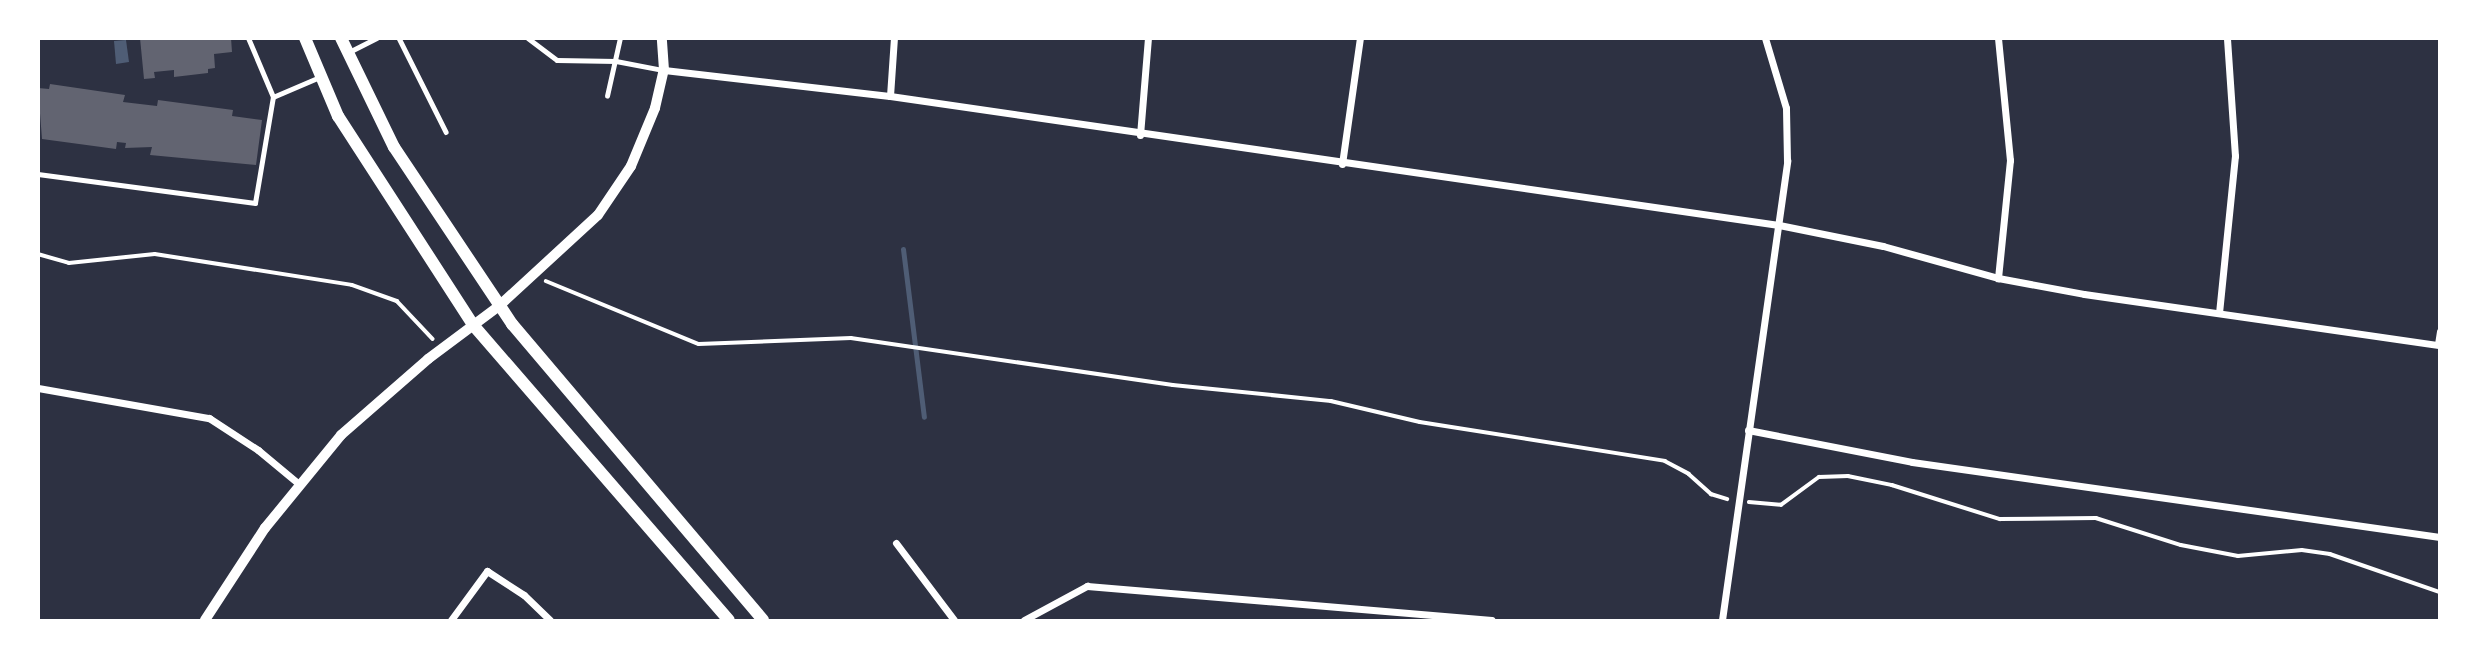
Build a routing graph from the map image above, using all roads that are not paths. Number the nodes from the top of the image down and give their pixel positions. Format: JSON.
{"nodes":[{"id":1,"x":248,"y":38,"type":"edge"},
{"id":2,"x":305,"y":38,"type":"edge"},
{"id":3,"x":341,"y":38,"type":"edge"},
{"id":4,"x":377,"y":38,"type":"edge"},
{"id":5,"x":399,"y":38,"type":"edge"},
{"id":6,"x":528,"y":38,"type":"edge"},
{"id":7,"x":620,"y":38,"type":"edge"},
{"id":8,"x":662,"y":38,"type":"edge"},
{"id":9,"x":894,"y":38,"type":"edge"},
{"id":10,"x":1148,"y":38,"type":"edge"},
{"id":11,"x":1360,"y":38,"type":"edge"},
{"id":12,"x":1765,"y":38,"type":"edge"},
{"id":13,"x":1998,"y":38,"type":"edge"},
{"id":14,"x":2227,"y":38,"type":"edge"},
{"id":15,"x":347,"y":52,"type":"junction"},
{"id":16,"x":616,"y":61,"type":"junction"},
{"id":17,"x":664,"y":70,"type":"junction"},
{"id":18,"x":321,"y":76,"type":"junction"},
{"id":19,"x":607,"y":96,"type":"dead end"},
{"id":20,"x":890,"y":96,"type":"junction"},
{"id":21,"x":273,"y":97,"type":"junction"},
{"id":22,"x":446,"y":132,"type":"dead end"},
{"id":23,"x":1140,"y":135,"type":"junction"},
{"id":24,"x":1342,"y":164,"type":"junction"},
{"id":25,"x":38,"y":174,"type":"edge"},
{"id":26,"x":1779,"y":225,"type":"junction"},
{"id":27,"x":1998,"y":278,"type":"junction"},
{"id":28,"x":499,"y":306,"type":"junction"},
{"id":29,"x":2219,"y":313,"type":"junction"},
{"id":30,"x":474,"y":326,"type":"junction"},
{"id":31,"x":2440,"y":331,"type":"edge"},
{"id":32,"x":2439,"y":344,"type":"edge"},
{"id":33,"x":38,"y":388,"type":"edge"},
{"id":34,"x":1748,"y":430,"type":"junction"},
{"id":35,"x":299,"y":484,"type":"junction"},
{"id":36,"x":2440,"y":537,"type":"edge"},
{"id":37,"x":896,"y":543,"type":"dead end"},
{"id":38,"x":205,"y":621,"type":"edge"},
{"id":39,"x":451,"y":621,"type":"edge"},
{"id":40,"x":550,"y":621,"type":"edge"},
{"id":41,"x":729,"y":621,"type":"edge"},
{"id":42,"x":763,"y":621,"type":"edge"},
{"id":43,"x":954,"y":621,"type":"edge"},
{"id":44,"x":1024,"y":621,"type":"edge"},
{"id":45,"x":1492,"y":621,"type":"edge"},
{"id":46,"x":1722,"y":621,"type":"edge"}],
"edges":[{"from":1,"to":21,"type":"lane"},
{"from":2,"to":18,"type":"main road"},
{"from":3,"to":15,"type":"main road"},
{"from":4,"to":15,"type":"lane"},
{"from":5,"to":22,"type":"lane"},
{"from":6,"to":16,"type":"lane"},
{"from":7,"to":16,"type":"lane"},
{"from":8,"to":17,"type":"street"},
{"from":9,"to":20,"type":"street"},
{"from":10,"to":23,"type":"street"},
{"from":11,"to":24,"type":"street"},
{"from":12,"to":26,"type":"street"},
{"from":13,"to":27,"type":"street"},
{"from":14,"to":29,"type":"street"},
{"from":15,"to":28,"type":"main road"},
{"from":16,"to":17,"type":"lane"},
{"from":16,"to":19,"type":"lane"},
{"from":17,"to":20,"type":"street"},
{"from":17,"to":28,"type":"street"},
{"from":18,"to":21,"type":"lane"},
{"from":18,"to":30,"type":"main road"},
{"from":20,"to":23,"type":"street"},
{"from":21,"to":25,"type":"lane"},
{"from":23,"to":24,"type":"street"},
{"from":24,"to":26,"type":"street"},
{"from":26,"to":27,"type":"street"},
{"from":26,"to":34,"type":"street"},
{"from":27,"to":29,"type":"street"},
{"from":28,"to":30,"type":"street"},
{"from":28,"to":42,"type":"main road"},
{"from":29,"to":32,"type":"street"},
{"from":30,"to":35,"type":"street"},
{"from":30,"to":41,"type":"main road"},
{"from":31,"to":32,"type":"street"},
{"from":33,"to":35,"type":"street"},
{"from":34,"to":36,"type":"street"},
{"from":34,"to":46,"type":"street"},
{"from":35,"to":38,"type":"street"},
{"from":37,"to":43,"type":"street"},
{"from":39,"to":40,"type":"street"},
{"from":44,"to":45,"type":"street"}]}
